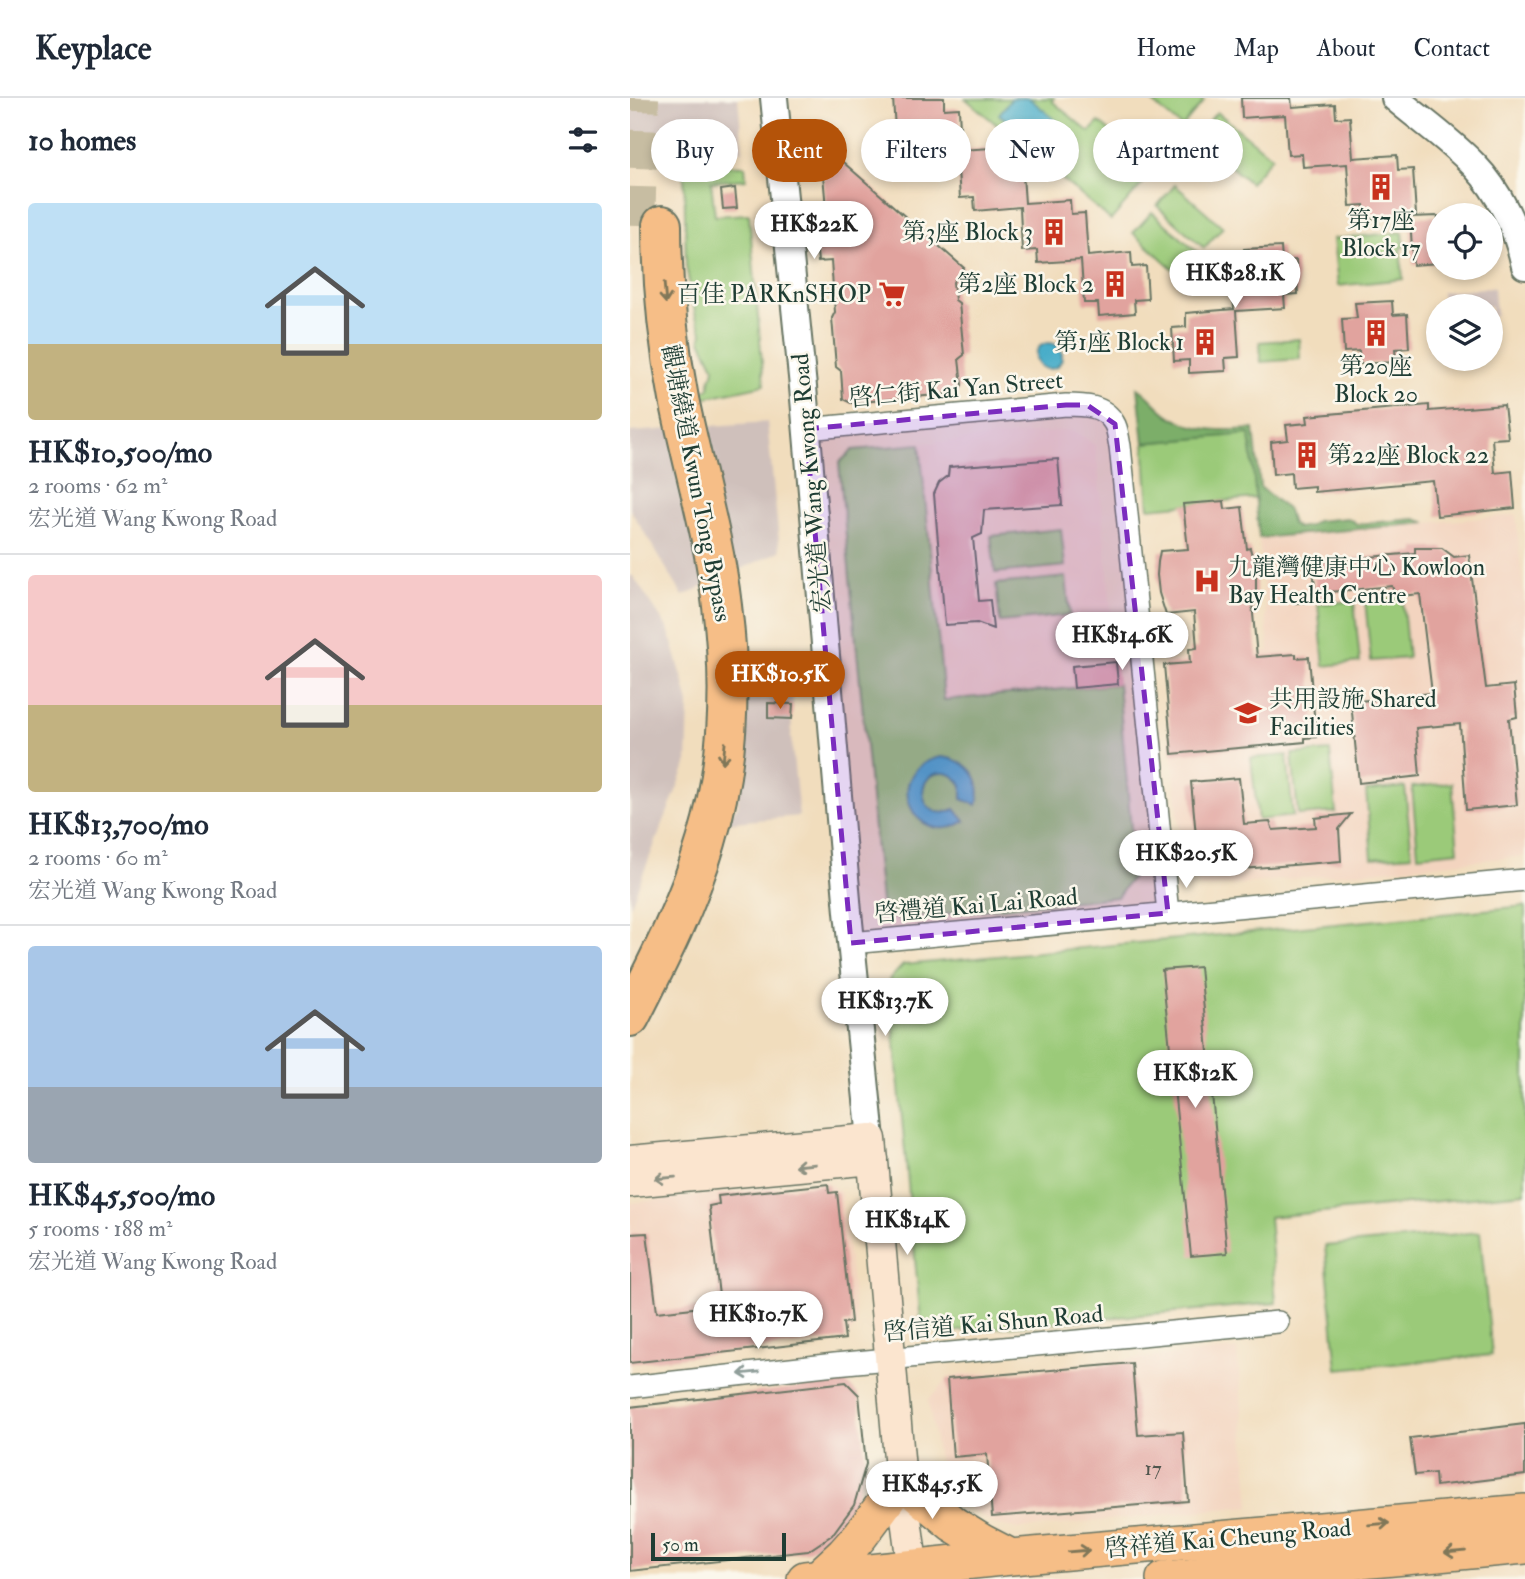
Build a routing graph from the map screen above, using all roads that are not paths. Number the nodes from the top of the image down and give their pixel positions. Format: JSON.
{"nodes":[{"id":1,"x":774,"y":98,"type":"edge"},
{"id":2,"x":1395,"y":98,"type":"edge"},
{"id":3,"x":1525,"y":266,"type":"edge"},
{"id":4,"x":806,"y":429,"type":"junction"},
{"id":5,"x":1525,"y":880,"type":"edge"},
{"id":6,"x":1168,"y":913,"type":"junction"},
{"id":7,"x":851,"y":943,"type":"junction"},
{"id":8,"x":630,"y":959,"type":"edge"},
{"id":9,"x":630,"y":1017,"type":"edge"},
{"id":10,"x":872,"y":1149,"type":"junction"},
{"id":11,"x":630,"y":1161,"type":"edge"},
{"id":12,"x":630,"y":1182,"type":"edge"},
{"id":13,"x":1278,"y":1322,"type":"dead end"},
{"id":14,"x":890,"y":1358,"type":"junction"},
{"id":15,"x":630,"y":1387,"type":"edge"},
{"id":16,"x":901,"y":1480,"type":"junction"},
{"id":17,"x":1523,"y":1529,"type":"edge"},
{"id":18,"x":1012,"y":1557,"type":"junction"},
{"id":19,"x":913,"y":1573,"type":"edge"},
{"id":20,"x":812,"y":1578,"type":"edge"},
{"id":21,"x":1164,"y":1579,"type":"edge"}],
"edges":[{"from":1,"to":4,"type":"street","name":"宏光道 Wang Kwong Road"},
{"from":2,"to":3,"type":"street"},
{"from":4,"to":6,"type":"street","name":"啓仁街 Kai Yan Street"},
{"from":4,"to":7,"type":"street","name":"宏光道 Wang Kwong Road"},
{"from":5,"to":6,"type":"street","name":"啓禮道 Kai Lai Road"},
{"from":6,"to":7,"type":"street","name":"啓禮道 Kai Lai Road"},
{"from":7,"to":10,"type":"street","name":"宏光道 Wang Kwong Road"},
{"from":8,"to":9,"type":"highway","name":"觀塘繞道 Kwun Tong Bypass","one_way":true},
{"from":10,"to":11,"type":"main road"},
{"from":10,"to":12,"type":"main road","one_way":true},
{"from":10,"to":14,"type":"main road","name":"宏光道 Wang Kwong Road"},
{"from":13,"to":14,"type":"street","name":"啓信道 Kai Shun Road"},
{"from":14,"to":15,"type":"street","name":"啓信道 Kai Shun Road","one_way":true},
{"from":14,"to":16,"type":"main road","name":"宏光道 Wang Kwong Road"},
{"from":16,"to":18,"type":"main road"},
{"from":16,"to":19,"type":"main road","name":"宏光道 Wang Kwong Road"},
{"from":16,"to":20,"type":"main road"},
{"from":18,"to":17,"type":"main road","name":"啓祥道 Kai Cheung Road","one_way":true},
{"from":17,"to":21,"type":"main road","name":"啓祥道 Kai Cheung Road","one_way":true},
{"from":18,"to":19,"type":"main road","name":"啓祥道 Kai Cheung Road"},
{"from":19,"to":20,"type":"main road","name":"啓祥道 Kai Cheung Road"}]}
